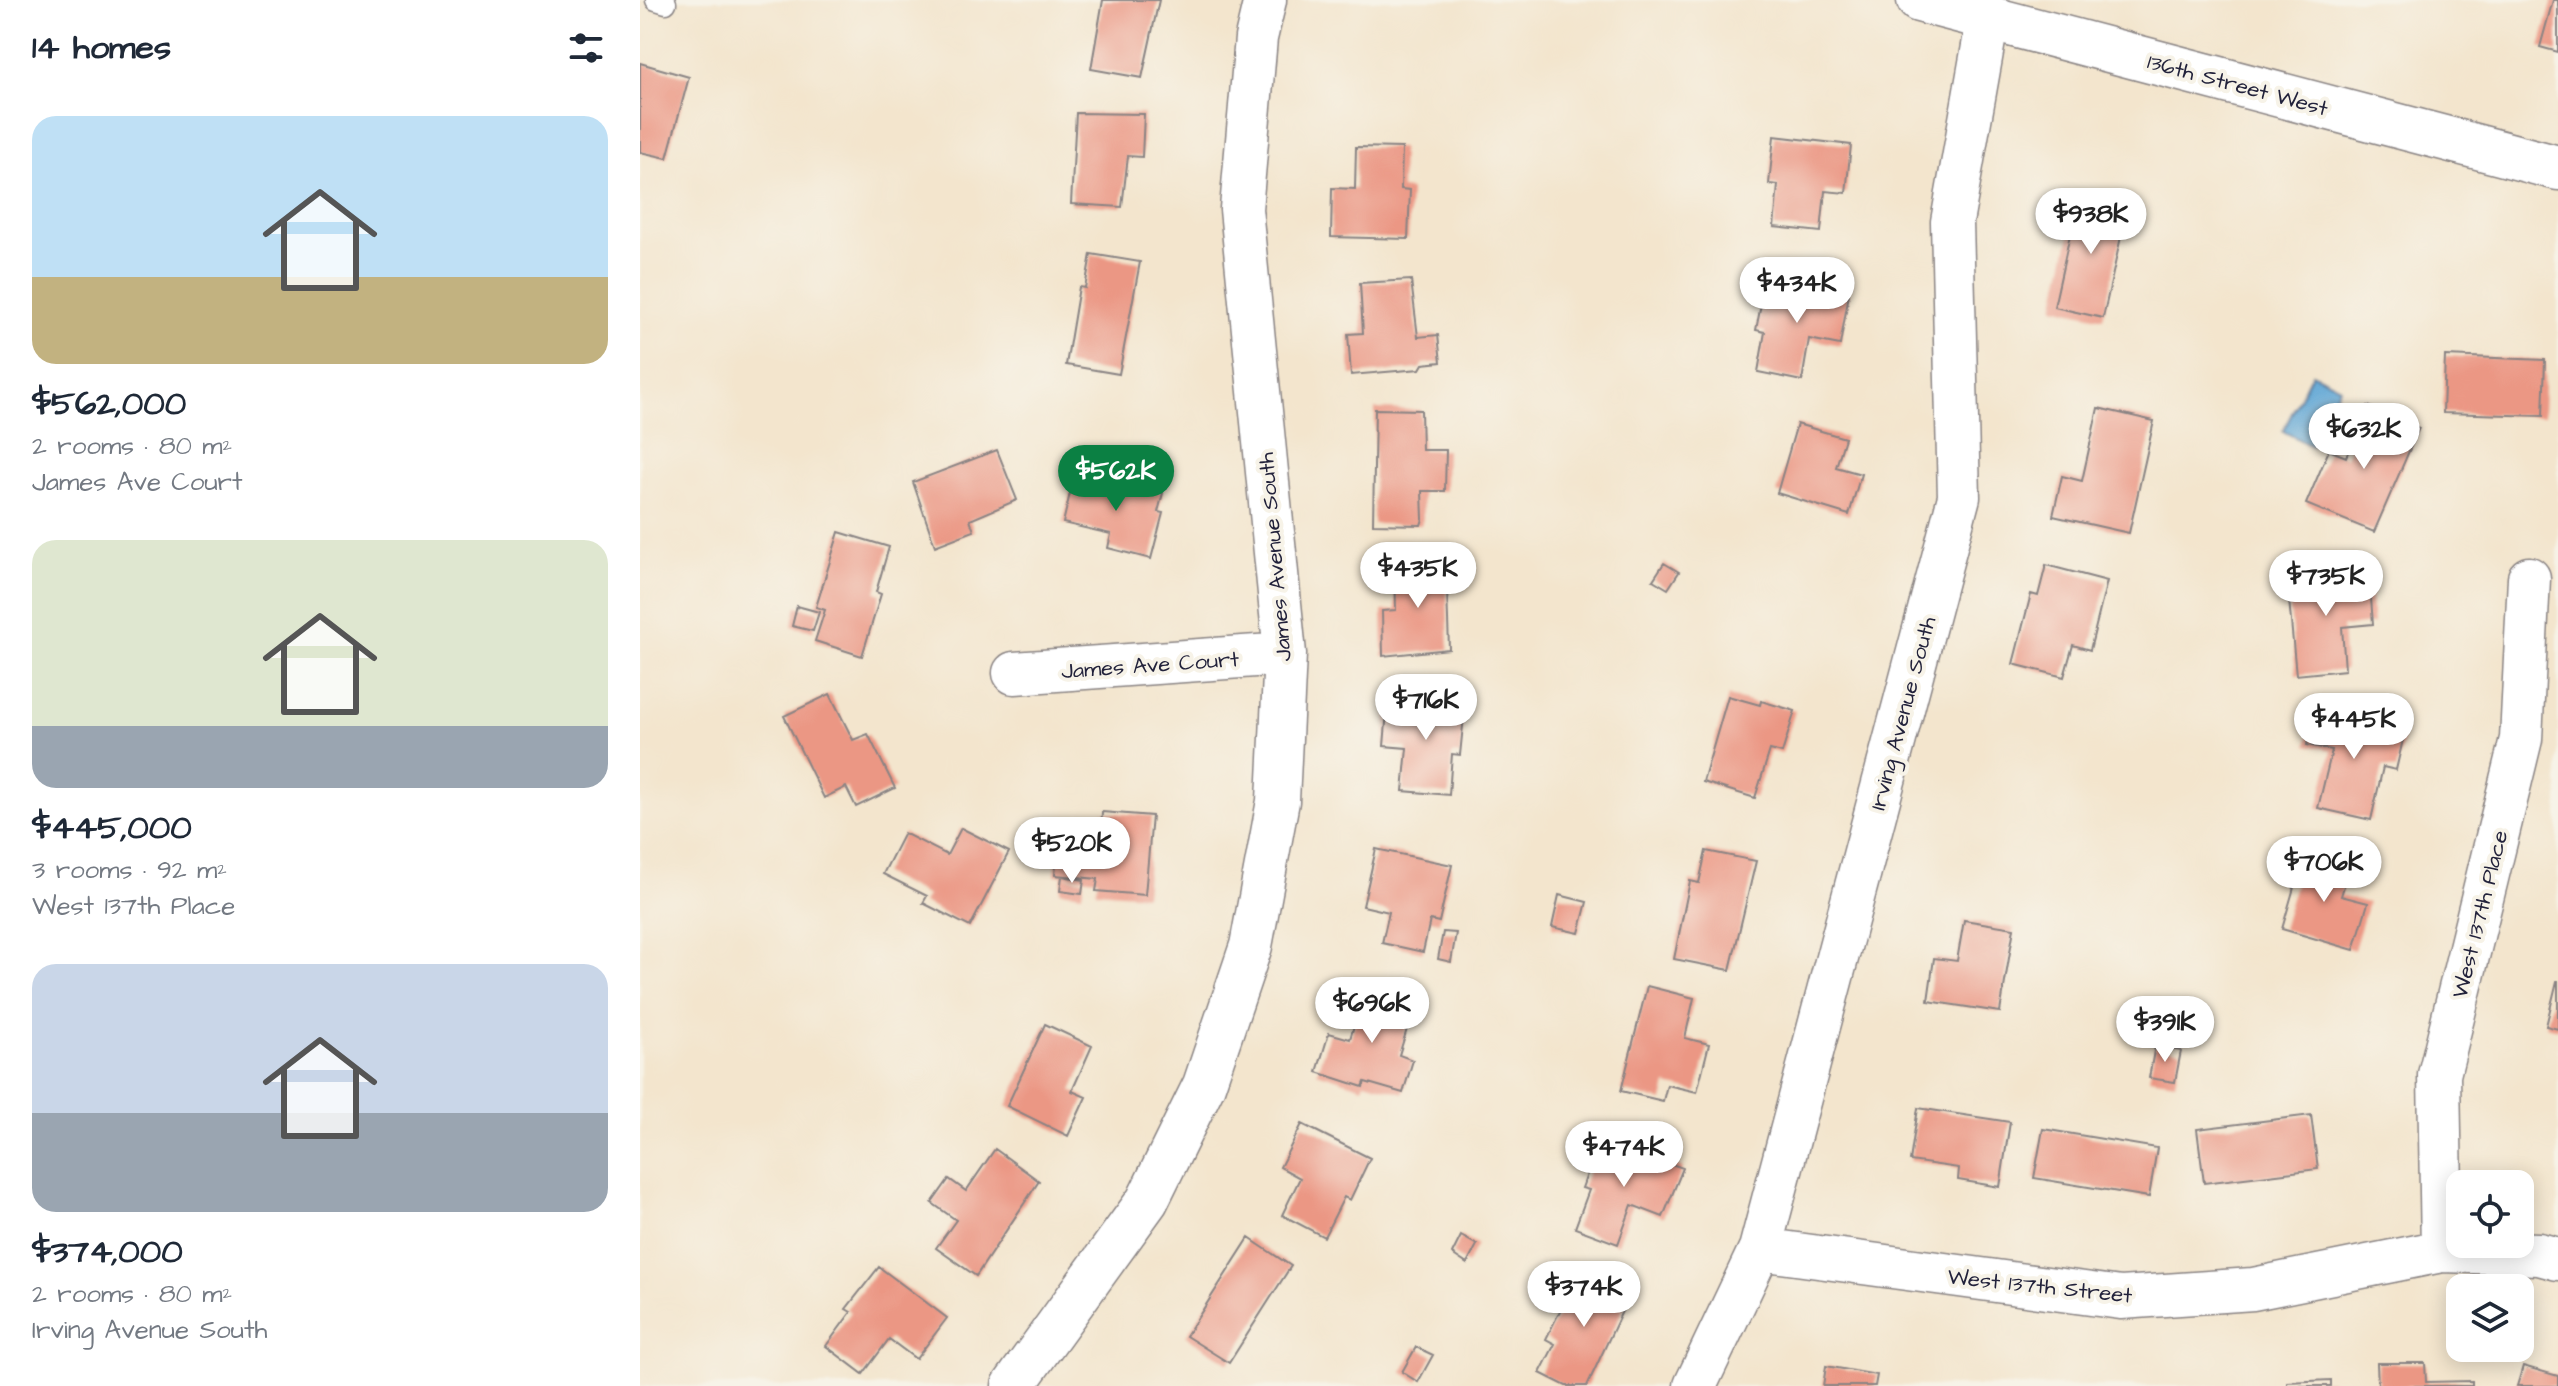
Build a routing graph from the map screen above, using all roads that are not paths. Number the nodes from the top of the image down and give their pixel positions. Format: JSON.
{"nodes":[{"id":1,"x":1265,"y":0,"type":"edge"},
{"id":2,"x":1919,"y":0,"type":"edge"},
{"id":3,"x":1988,"y":18,"type":"junction"},
{"id":4,"x":2558,"y":168,"type":"edge"},
{"id":5,"x":2529,"y":578,"type":"dead end"},
{"id":6,"x":1285,"y":654,"type":"junction"},
{"id":7,"x":1014,"y":673,"type":"dead end"},
{"id":8,"x":1760,"y":1249,"type":"junction"},
{"id":9,"x":2442,"y":1251,"type":"junction"},
{"id":10,"x":2558,"y":1259,"type":"edge"},
{"id":11,"x":1013,"y":1386,"type":"edge"},
{"id":12,"x":1695,"y":1386,"type":"edge"}],
"edges":[{"from":1,"to":6,"type":"street","name":"James Avenue South"},
{"from":2,"to":3,"type":"street","name":"136th Street West"},
{"from":3,"to":4,"type":"street","name":"136th Street West"},
{"from":3,"to":8,"type":"street","name":"Irving Avenue South"},
{"from":5,"to":9,"type":"street","name":"West 137th Place"},
{"from":6,"to":7,"type":"street","name":"James Ave Court"},
{"from":6,"to":11,"type":"street","name":"James Avenue South"},
{"from":8,"to":9,"type":"street","name":"West 137th Street"},
{"from":8,"to":12,"type":"street","name":"Irving Avenue South"},
{"from":9,"to":10,"type":"street","name":"West 137th Street"}]}
